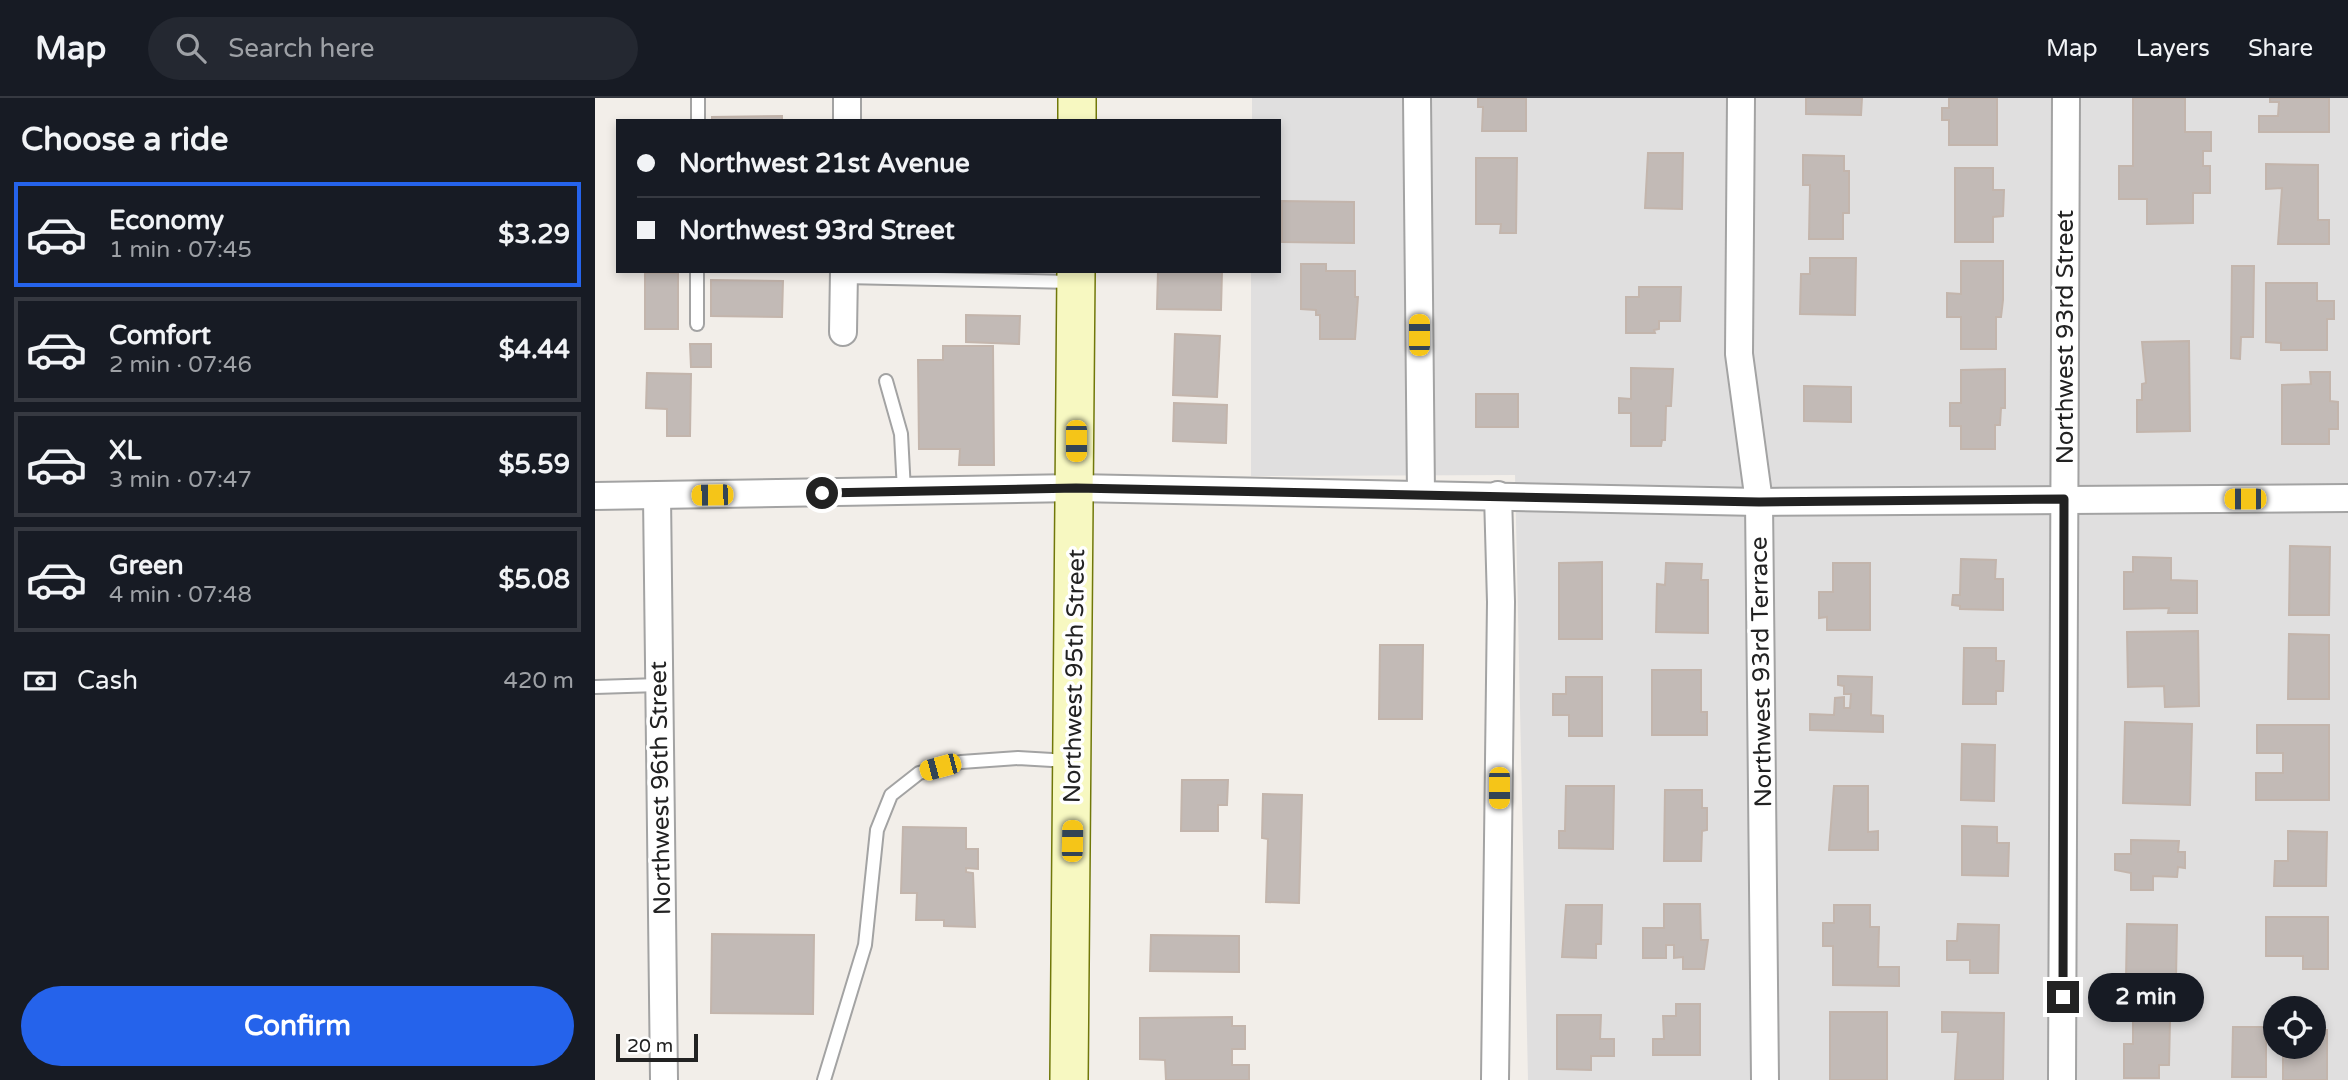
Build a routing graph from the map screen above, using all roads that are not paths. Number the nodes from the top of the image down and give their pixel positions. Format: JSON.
{"nodes":[{"id":1,"x":698,"y":98,"type":"edge"},
{"id":2,"x":847,"y":98,"type":"edge"},
{"id":3,"x":1077,"y":98,"type":"edge"},
{"id":4,"x":1417,"y":98,"type":"edge"},
{"id":5,"x":1741,"y":98,"type":"edge"},
{"id":6,"x":2066,"y":98,"type":"edge"},
{"id":7,"x":698,"y":119,"type":"edge"},
{"id":8,"x":847,"y":119,"type":"edge"},
{"id":9,"x":1077,"y":119,"type":"edge"},
{"id":10,"x":697,"y":273,"type":"edge"},
{"id":11,"x":844,"y":274,"type":"edge"},
{"id":12,"x":1076,"y":277,"type":"edge"},
{"id":13,"x":697,"y":324,"type":"dead end"},
{"id":14,"x":843,"y":332,"type":"dead end"},
{"id":15,"x":886,"y":381,"type":"dead end"},
{"id":16,"x":1076,"y":488,"type":"junction"},
{"id":17,"x":904,"y":491,"type":"junction"},
{"id":18,"x":1421,"y":494,"type":"junction"},
{"id":19,"x":1498,"y":495,"type":"junction"},
{"id":20,"x":595,"y":496,"type":"edge"},
{"id":21,"x":657,"y":496,"type":"junction"},
{"id":22,"x":2348,"y":498,"type":"edge"},
{"id":23,"x":2064,"y":499,"type":"junction"},
{"id":24,"x":1759,"y":502,"type":"junction"},
{"id":25,"x":659,"y":685,"type":"junction"},
{"id":26,"x":595,"y":687,"type":"edge"},
{"id":27,"x":1073,"y":761,"type":"junction"},
{"id":28,"x":664,"y":1080,"type":"edge"},
{"id":29,"x":824,"y":1080,"type":"edge"},
{"id":30,"x":1069,"y":1080,"type":"edge"},
{"id":31,"x":1495,"y":1080,"type":"edge"},
{"id":32,"x":1765,"y":1080,"type":"edge"},
{"id":33,"x":2062,"y":1080,"type":"edge"}],
"edges":[{"from":1,"to":7,"type":"lane"},
{"from":2,"to":8,"type":"street"},
{"from":3,"to":9,"type":"main road"},
{"from":4,"to":18,"type":"street"},
{"from":5,"to":24,"type":"street","name":"Northwest 93rd Terrace"},
{"from":6,"to":23,"type":"street","name":"Northwest 93rd Street"},
{"from":10,"to":13,"type":"lane"},
{"from":11,"to":12,"type":"lane"},
{"from":11,"to":14,"type":"street"},
{"from":12,"to":16,"type":"main road","name":"Northwest 95th Street"},
{"from":15,"to":17,"type":"lane"},
{"from":16,"to":17,"type":"street"},
{"from":16,"to":18,"type":"street"},
{"from":16,"to":27,"type":"main road","name":"Northwest 95th Street"},
{"from":17,"to":21,"type":"street"},
{"from":18,"to":19,"type":"street"},
{"from":19,"to":24,"type":"street"},
{"from":19,"to":31,"type":"street"},
{"from":20,"to":21,"type":"street"},
{"from":21,"to":25,"type":"street","name":"Northwest 96th Street"},
{"from":22,"to":23,"type":"street"},
{"from":23,"to":24,"type":"street"},
{"from":23,"to":33,"type":"street","name":"Northwest 93rd Street"},
{"from":24,"to":32,"type":"street","name":"Northwest 93rd Terrace"},
{"from":25,"to":26,"type":"lane"},
{"from":25,"to":28,"type":"street","name":"Northwest 96th Street"},
{"from":27,"to":29,"type":"lane"},
{"from":27,"to":30,"type":"main road","name":"Northwest 95th Street"}]}
